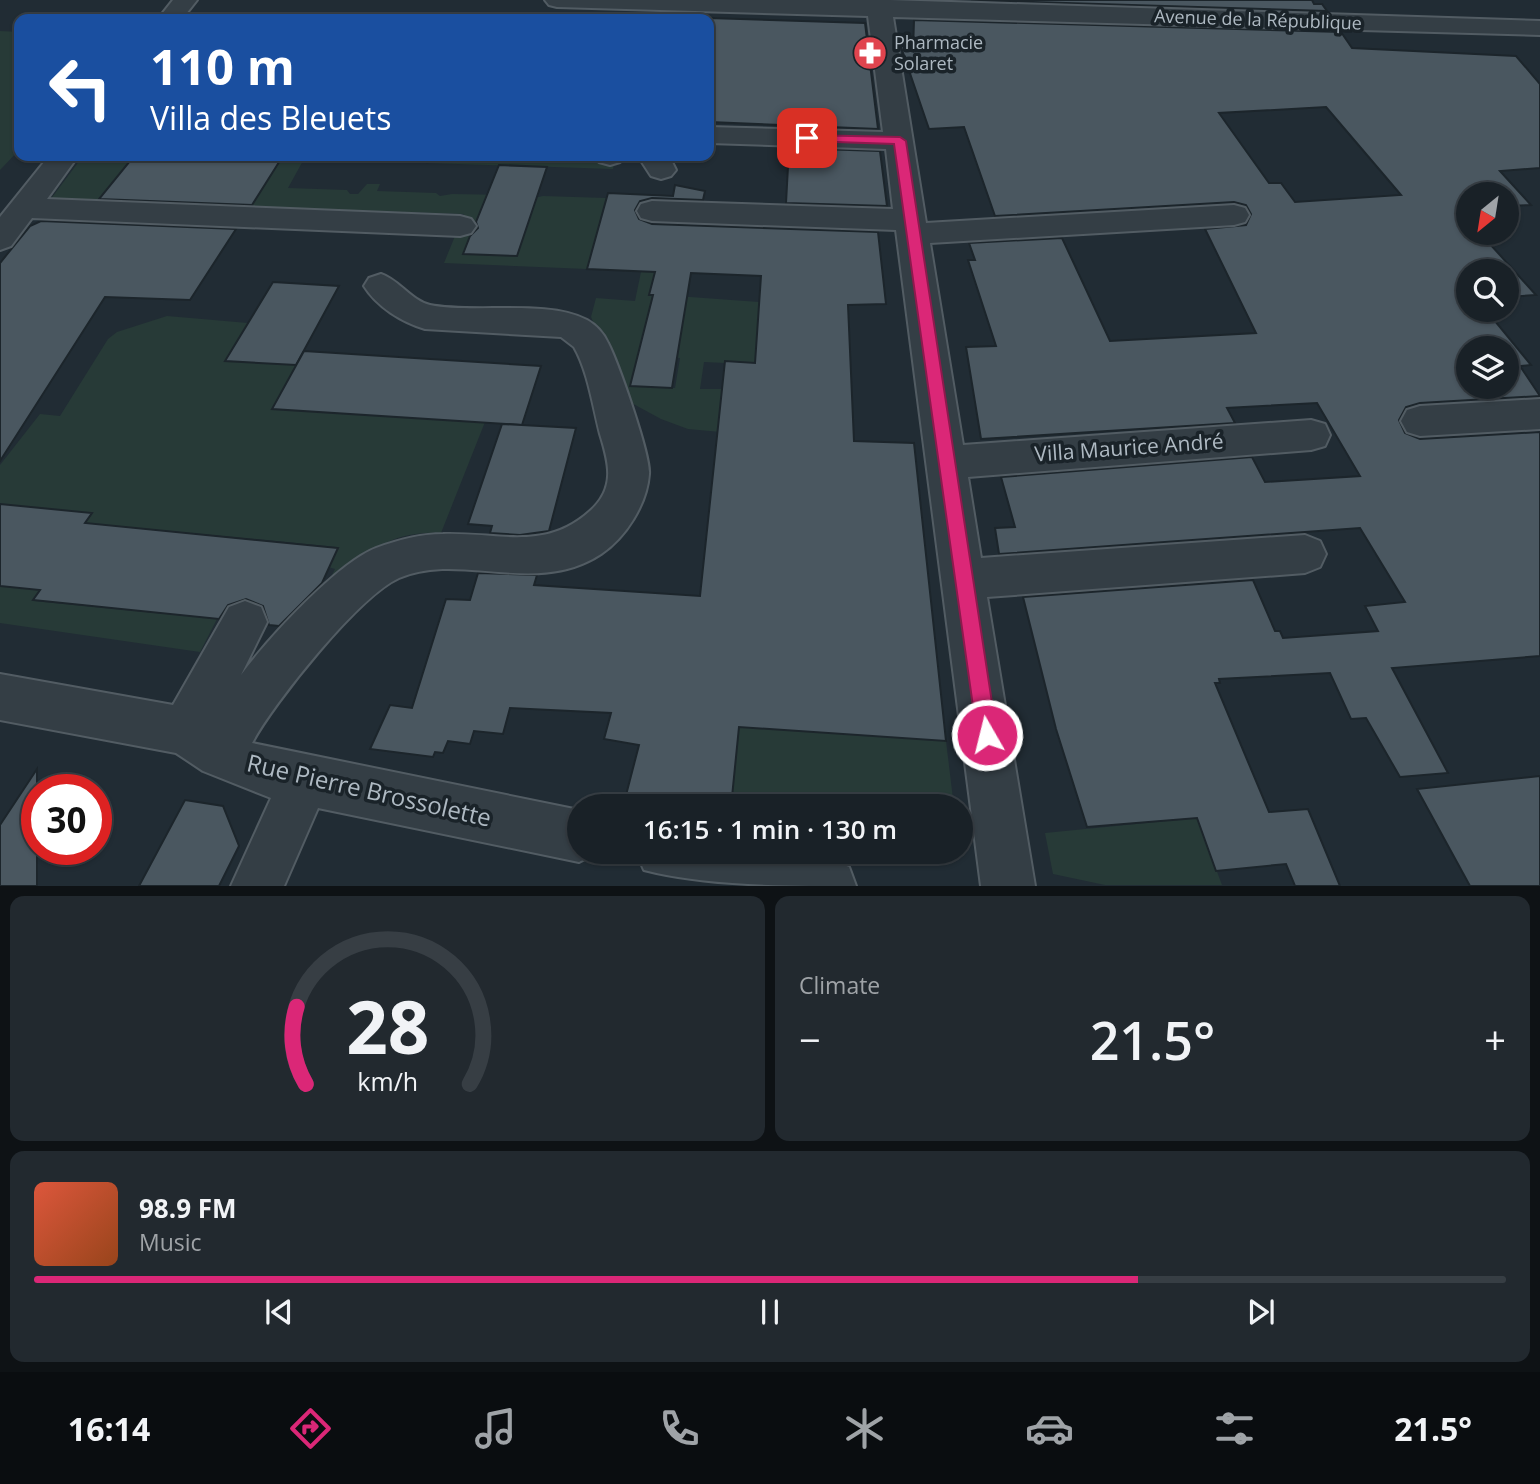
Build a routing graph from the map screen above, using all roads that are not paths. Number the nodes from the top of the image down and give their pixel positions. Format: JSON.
{"nodes":[{"id":1,"x":185,"y":0,"type":"edge"},
{"id":2,"x":557,"y":0,"type":"edge"},
{"id":3,"x":879,"y":5,"type":"edge"},
{"id":4,"x":174,"y":14,"type":"edge"},
{"id":5,"x":1540,"y":28,"type":"edge"},
{"id":6,"x":714,"y":135,"type":"edge"},
{"id":7,"x":900,"y":141,"type":"junction"},
{"id":8,"x":60,"y":161,"type":"edge"},
{"id":9,"x":24,"y":208,"type":"junction"},
{"id":10,"x":660,"y":211,"type":"dead end"},
{"id":11,"x":1234,"y":215,"type":"dead end"},
{"id":12,"x":460,"y":226,"type":"dead end"},
{"id":13,"x":912,"y":227,"type":"junction"},
{"id":14,"x":0,"y":239,"type":"edge"},
{"id":15,"x":381,"y":286,"type":"dead end"},
{"id":16,"x":1540,"y":414,"type":"edge"},
{"id":17,"x":1420,"y":421,"type":"dead end"},
{"id":18,"x":1311,"y":435,"type":"dead end"},
{"id":19,"x":947,"y":462,"type":"junction"},
{"id":20,"x":1306,"y":554,"type":"dead end"},
{"id":21,"x":964,"y":579,"type":"junction"},
{"id":22,"x":245,"y":622,"type":"dead end"},
{"id":23,"x":0,"y":697,"type":"edge"},
{"id":24,"x":202,"y":743,"type":"junction"},
{"id":25,"x":305,"y":782,"type":"junction"},
{"id":26,"x":567,"y":834,"type":"edge"},
{"id":27,"x":721,"y":864,"type":"edge"},
{"id":28,"x":257,"y":886,"type":"edge"},
{"id":29,"x":830,"y":886,"type":"edge"},
{"id":30,"x":1008,"y":886,"type":"edge"}],
"edges":[{"from":1,"to":4,"type":"street"},
{"from":2,"to":3,"type":"street","name":"Avenue de la République"},
{"from":3,"to":5,"type":"street","name":"Avenue de la République"},
{"from":3,"to":7,"type":"street"},
{"from":6,"to":7,"type":"street"},
{"from":7,"to":13,"type":"street"},
{"from":8,"to":9,"type":"street"},
{"from":9,"to":12,"type":"street"},
{"from":9,"to":14,"type":"street"},
{"from":10,"to":13,"type":"street"},
{"from":11,"to":13,"type":"street"},
{"from":13,"to":19,"type":"street"},
{"from":15,"to":24,"type":"street"},
{"from":16,"to":17,"type":"street"},
{"from":18,"to":19,"type":"street","name":"Villa Maurice André"},
{"from":19,"to":21,"type":"street"},
{"from":20,"to":21,"type":"street"},
{"from":21,"to":30,"type":"street"},
{"from":22,"to":24,"type":"street"},
{"from":23,"to":24,"type":"street","name":"Rue Pierre Brossolette"},
{"from":24,"to":25,"type":"street","name":"Rue Pierre Brossolette"},
{"from":25,"to":26,"type":"street","name":"Rue Pierre Brossolette"},
{"from":25,"to":28,"type":"street"},
{"from":27,"to":29,"type":"street"}]}
